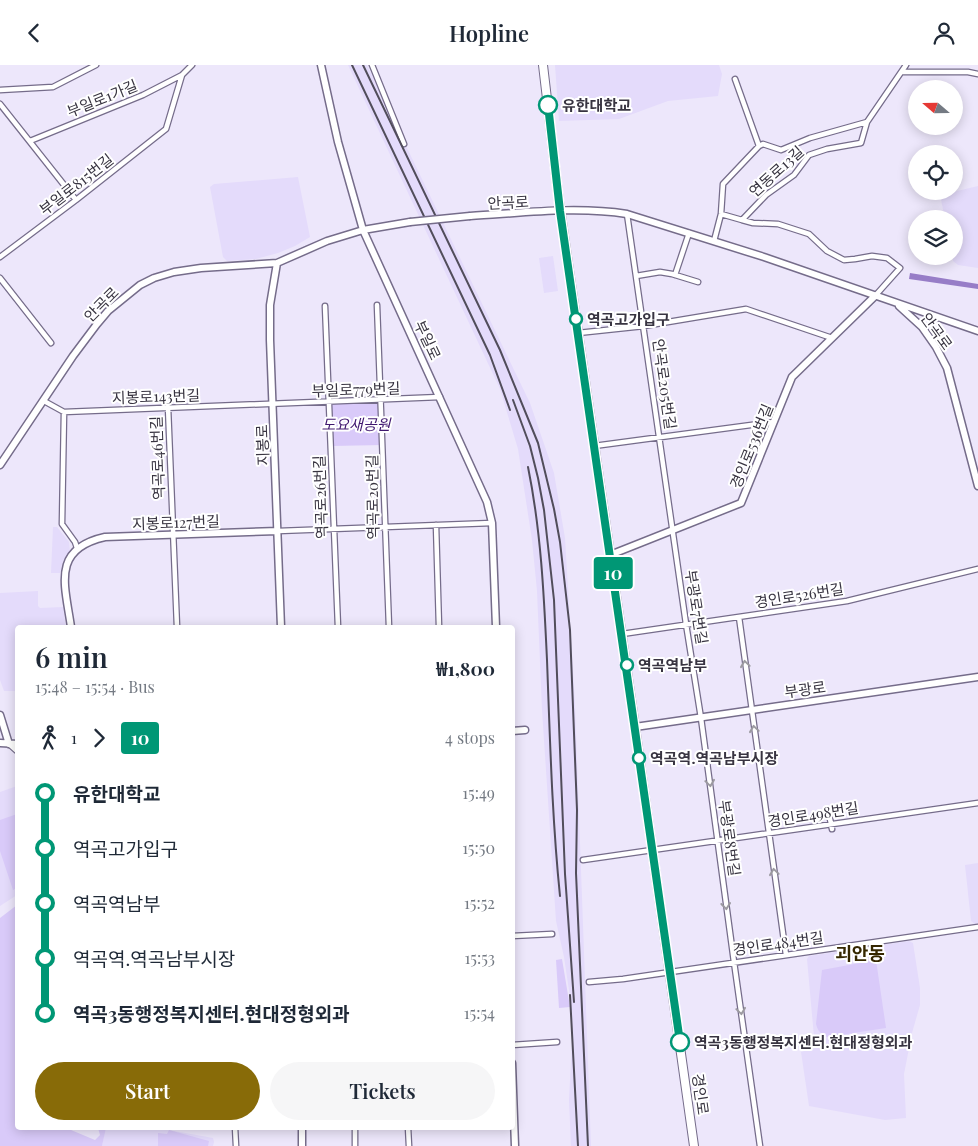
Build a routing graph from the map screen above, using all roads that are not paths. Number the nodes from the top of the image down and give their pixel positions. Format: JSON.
{"nodes":[{"id":1,"x":96,"y":65,"type":"edge"},
{"id":2,"x":192,"y":65,"type":"edge"},
{"id":3,"x":321,"y":65,"type":"edge"},
{"id":4,"x":372,"y":65,"type":"edge"},
{"id":5,"x":543,"y":65,"type":"edge"},
{"id":6,"x":906,"y":65,"type":"edge"},
{"id":7,"x":902,"y":72,"type":"junction"},
{"id":8,"x":978,"y":74,"type":"edge"},
{"id":9,"x":182,"y":75,"type":"junction"},
{"id":10,"x":735,"y":79,"type":"dead end"},
{"id":11,"x":0,"y":89,"type":"edge"},
{"id":12,"x":0,"y":105,"type":"edge"},
{"id":13,"x":867,"y":122,"type":"junction"},
{"id":14,"x":166,"y":129,"type":"joint"},
{"id":15,"x":30,"y":141,"type":"junction"},
{"id":16,"x":404,"y":144,"type":"dead end"},
{"id":17,"x":759,"y":145,"type":"junction"},
{"id":18,"x":76,"y":200,"type":"junction"},
{"id":19,"x":560,"y":211,"type":"junction"},
{"id":20,"x":627,"y":214,"type":"junction"},
{"id":21,"x":722,"y":215,"type":"junction"},
{"id":22,"x":742,"y":220,"type":"junction"},
{"id":23,"x":363,"y":230,"type":"junction"},
{"id":24,"x":689,"y":233,"type":"junction"},
{"id":25,"x":714,"y":241,"type":"junction"},
{"id":26,"x":0,"y":257,"type":"edge"},
{"id":27,"x":277,"y":263,"type":"junction"},
{"id":28,"x":676,"y":275,"type":"junction"},
{"id":29,"x":636,"y":276,"type":"junction"},
{"id":30,"x":0,"y":278,"type":"edge"},
{"id":31,"x":698,"y":281,"type":"dead end"},
{"id":32,"x":875,"y":296,"type":"junction"},
{"id":33,"x":896,"y":303,"type":"junction"},
{"id":34,"x":377,"y":305,"type":"dead end"},
{"id":35,"x":325,"y":306,"type":"dead end"},
{"id":36,"x":644,"y":326,"type":"junction"},
{"id":37,"x":978,"y":331,"type":"edge"},
{"id":38,"x":578,"y":333,"type":"junction"},
{"id":39,"x":832,"y":338,"type":"junction"},
{"id":40,"x":51,"y":343,"type":"dead end"},
{"id":41,"x":440,"y":397,"type":"junction"},
{"id":42,"x":44,"y":401,"type":"junction"},
{"id":43,"x":381,"y":401,"type":"junction"},
{"id":44,"x":329,"y":402,"type":"junction"},
{"id":45,"x":272,"y":405,"type":"junction"},
{"id":46,"x":168,"y":407,"type":"junction"},
{"id":47,"x":64,"y":412,"type":"junction"},
{"id":48,"x":774,"y":422,"type":"junction"},
{"id":49,"x":660,"y":436,"type":"junction"},
{"id":50,"x":594,"y":446,"type":"junction"},
{"id":51,"x":0,"y":465,"type":"edge"},
{"id":52,"x":978,"y":486,"type":"edge"},
{"id":53,"x":492,"y":523,"type":"junction"},
{"id":54,"x":436,"y":525,"type":"junction"},
{"id":55,"x":384,"y":527,"type":"junction"},
{"id":56,"x":334,"y":529,"type":"junction"},
{"id":57,"x":672,"y":529,"type":"junction"},
{"id":58,"x":278,"y":531,"type":"junction"},
{"id":59,"x":173,"y":534,"type":"junction"},
{"id":60,"x":77,"y":548,"type":"junction"},
{"id":61,"x":610,"y":555,"type":"junction"},
{"id":62,"x":978,"y":569,"type":"edge"},
{"id":63,"x":739,"y":617,"type":"junction"},
{"id":64,"x":686,"y":624,"type":"junction"},
{"id":65,"x":70,"y":625,"type":"edge"},
{"id":66,"x":177,"y":625,"type":"edge"},
{"id":67,"x":281,"y":625,"type":"edge"},
{"id":68,"x":338,"y":625,"type":"edge"},
{"id":69,"x":389,"y":625,"type":"edge"},
{"id":70,"x":439,"y":625,"type":"edge"},
{"id":71,"x":495,"y":625,"type":"edge"},
{"id":72,"x":622,"y":634,"type":"junction"},
{"id":73,"x":978,"y":677,"type":"edge"},
{"id":74,"x":751,"y":710,"type":"junction"},
{"id":75,"x":0,"y":715,"type":"edge"},
{"id":76,"x":701,"y":718,"type":"junction"},
{"id":77,"x":635,"y":727,"type":"junction"},
{"id":78,"x":525,"y":730,"type":"dead end"},
{"id":79,"x":515,"y":731,"type":"edge"},
{"id":80,"x":0,"y":743,"type":"edge"},
{"id":81,"x":9,"y":744,"type":"junction"},
{"id":82,"x":15,"y":744,"type":"edge"},
{"id":83,"x":15,"y":750,"type":"edge"},
{"id":84,"x":978,"y":803,"type":"edge"},
{"id":85,"x":830,"y":821,"type":"junction"},
{"id":86,"x":832,"y":829,"type":"dead end"},
{"id":87,"x":769,"y":833,"type":"junction"},
{"id":88,"x":718,"y":841,"type":"junction"},
{"id":89,"x":652,"y":849,"type":"junction"},
{"id":90,"x":583,"y":859,"type":"dead end"},
{"id":91,"x":978,"y":927,"type":"edge"},
{"id":92,"x":552,"y":934,"type":"dead end"},
{"id":93,"x":515,"y":936,"type":"edge"},
{"id":94,"x":786,"y":955,"type":"junction"},
{"id":95,"x":734,"y":962,"type":"junction"},
{"id":96,"x":670,"y":972,"type":"junction"},
{"id":97,"x":589,"y":982,"type":"dead end"},
{"id":98,"x":557,"y":1043,"type":"dead end"},
{"id":99,"x":515,"y":1045,"type":"edge"},
{"id":100,"x":235,"y":1130,"type":"edge"},
{"id":101,"x":302,"y":1130,"type":"edge"},
{"id":102,"x":355,"y":1130,"type":"edge"},
{"id":103,"x":408,"y":1130,"type":"edge"},
{"id":104,"x":514,"y":1130,"type":"edge"},
{"id":105,"x":236,"y":1146,"type":"edge"},
{"id":106,"x":302,"y":1146,"type":"edge"},
{"id":107,"x":355,"y":1146,"type":"edge"},
{"id":108,"x":409,"y":1146,"type":"edge"},
{"id":109,"x":515,"y":1146,"type":"edge"},
{"id":110,"x":694,"y":1146,"type":"edge"},
{"id":111,"x":760,"y":1146,"type":"edge"}],
"edges":[{"from":1,"to":11,"type":"street","name":"부일로1가길"},
{"from":2,"to":9,"type":"street","name":"부일로1가길"},
{"from":3,"to":23,"type":"street","name":"부일로"},
{"from":4,"to":16,"type":"street"},
{"from":5,"to":19,"type":"main road","name":"경인로"},
{"from":6,"to":7,"type":"street","name":"연동로13길"},
{"from":7,"to":8,"type":"street"},
{"from":7,"to":13,"type":"street","name":"연동로13길"},
{"from":9,"to":14,"type":"street","name":"부일로1가길"},
{"from":9,"to":15,"type":"street","name":"부일로1가길"},
{"from":10,"to":17,"type":"street","name":"연동로13길"},
{"from":12,"to":15,"type":"street"},
{"from":13,"to":17,"type":"street","name":"연동로13길"},
{"from":13,"to":22,"type":"street","name":"연동로13길"},
{"from":14,"to":18,"type":"street","name":"부일로815번길"},
{"from":15,"to":18,"type":"street"},
{"from":17,"to":21,"type":"street"},
{"from":18,"to":26,"type":"street","name":"부일로815번길"},
{"from":19,"to":20,"type":"street","name":"안곡로"},
{"from":19,"to":23,"type":"street","name":"안곡로","bridge":true},
{"from":19,"to":38,"type":"main road","name":"경인로"},
{"from":20,"to":24,"type":"street","name":"안곡로"},
{"from":20,"to":29,"type":"street","name":"안곡로205번길"},
{"from":21,"to":22,"type":"street"},
{"from":21,"to":25,"type":"street"},
{"from":22,"to":32,"type":"street"},
{"from":23,"to":27,"type":"street","name":"안곡로"},
{"from":23,"to":41,"type":"street","name":"부일로"},
{"from":24,"to":25,"type":"street","name":"안곡로"},
{"from":24,"to":28,"type":"street"},
{"from":25,"to":32,"type":"street","name":"안곡로"},
{"from":27,"to":42,"type":"street","name":"안곡로"},
{"from":27,"to":45,"type":"street","name":"지봉로"},
{"from":28,"to":29,"type":"street"},
{"from":28,"to":31,"type":"street"},
{"from":29,"to":36,"type":"street","name":"안곡로205번길"},
{"from":30,"to":40,"type":"street"},
{"from":32,"to":33,"type":"street","name":"안곡로"},
{"from":32,"to":39,"type":"street","name":"경인로536번길"},
{"from":33,"to":37,"type":"street"},
{"from":33,"to":52,"type":"street","name":"안곡로"},
{"from":34,"to":43,"type":"street","name":"역곡로20번길"},
{"from":35,"to":44,"type":"street","name":"역곡로26번길"},
{"from":36,"to":38,"type":"street"},
{"from":36,"to":39,"type":"street"},
{"from":36,"to":49,"type":"street","name":"안곡로205번길"},
{"from":38,"to":50,"type":"main road","name":"경인로"},
{"from":39,"to":48,"type":"street","name":"경인로536번길"},
{"from":41,"to":43,"type":"street","name":"부일로779번길"},
{"from":41,"to":53,"type":"street","name":"부일로"},
{"from":42,"to":47,"type":"street"},
{"from":42,"to":51,"type":"street","name":"안곡로"},
{"from":43,"to":44,"type":"street","name":"부일로779번길"},
{"from":43,"to":55,"type":"street","name":"역곡로20번길"},
{"from":44,"to":45,"type":"street","name":"부일로779번길"},
{"from":44,"to":56,"type":"street","name":"역곡로26번길"},
{"from":45,"to":46,"type":"street","name":"지봉로143번길"},
{"from":45,"to":58,"type":"street","name":"지봉로"},
{"from":46,"to":47,"type":"street","name":"지봉로143번길"},
{"from":46,"to":59,"type":"street","name":"역곡로46번길"},
{"from":47,"to":60,"type":"street"},
{"from":48,"to":49,"type":"street"},
{"from":48,"to":57,"type":"street","name":"경인로536번길"},
{"from":49,"to":50,"type":"street"},
{"from":49,"to":57,"type":"street","name":"안곡로205번길"},
{"from":50,"to":61,"type":"main road","name":"경인로"},
{"from":53,"to":54,"type":"street"},
{"from":53,"to":71,"type":"street","name":"부일로"},
{"from":54,"to":55,"type":"street"},
{"from":54,"to":70,"type":"street"},
{"from":55,"to":56,"type":"street"},
{"from":55,"to":69,"type":"street","name":"역곡로20번길"},
{"from":56,"to":58,"type":"street"},
{"from":56,"to":68,"type":"street","name":"역곡로26번길"},
{"from":57,"to":61,"type":"street","name":"경인로536번길"},
{"from":57,"to":64,"type":"street","name":"부광로7번길"},
{"from":58,"to":59,"type":"street","name":"지봉로127번길"},
{"from":58,"to":67,"type":"street","name":"지봉로"},
{"from":59,"to":60,"type":"street","name":"지봉로127번길"},
{"from":59,"to":66,"type":"street","name":"역곡로46번길"},
{"from":60,"to":65,"type":"street"},
{"from":61,"to":72,"type":"main road","name":"경인로"},
{"from":62,"to":63,"type":"street","name":"경인로526번길"},
{"from":63,"to":64,"type":"street","name":"경인로526번길"},
{"from":74,"to":63,"type":"street","one_way":true},
{"from":64,"to":72,"type":"street","name":"경인로526번길"},
{"from":64,"to":76,"type":"street","name":"부광로7번길"},
{"from":72,"to":77,"type":"main road","name":"경인로"},
{"from":73,"to":74,"type":"street","name":"부광로"},
{"from":74,"to":76,"type":"street","name":"부광로"},
{"from":87,"to":74,"type":"street","one_way":true},
{"from":75,"to":81,"type":"street"},
{"from":76,"to":77,"type":"street","name":"부광로"},
{"from":76,"to":88,"type":"street","name":"부광로8번길","one_way":true},
{"from":77,"to":89,"type":"main road","name":"경인로"},
{"from":78,"to":79,"type":"street"},
{"from":80,"to":81,"type":"street"},
{"from":81,"to":82,"type":"street"},
{"from":81,"to":83,"type":"street"},
{"from":84,"to":85,"type":"street","name":"경인로498번길"},
{"from":85,"to":86,"type":"street"},
{"from":85,"to":87,"type":"street","name":"경인로498번길"},
{"from":87,"to":88,"type":"street","name":"경인로498번길"},
{"from":94,"to":87,"type":"street","one_way":true},
{"from":88,"to":89,"type":"street","name":"경인로498번길"},
{"from":88,"to":95,"type":"street","name":"부광로8번길","one_way":true},
{"from":89,"to":90,"type":"street","name":"경인로498번길"},
{"from":89,"to":96,"type":"main road","name":"경인로"},
{"from":91,"to":94,"type":"street","name":"경인로484번길"},
{"from":92,"to":93,"type":"street"},
{"from":94,"to":95,"type":"street","name":"경인로484번길"},
{"from":95,"to":96,"type":"street","name":"경인로484번길"},
{"from":95,"to":111,"type":"street","name":"부광로8번길","one_way":true},
{"from":96,"to":97,"type":"street","name":"경인로484번길"},
{"from":96,"to":110,"type":"main road","name":"경인로"},
{"from":98,"to":99,"type":"street"},
{"from":100,"to":105,"type":"street"},
{"from":101,"to":106,"type":"street"},
{"from":102,"to":107,"type":"street"},
{"from":103,"to":108,"type":"street"},
{"from":104,"to":109,"type":"street"}]}
